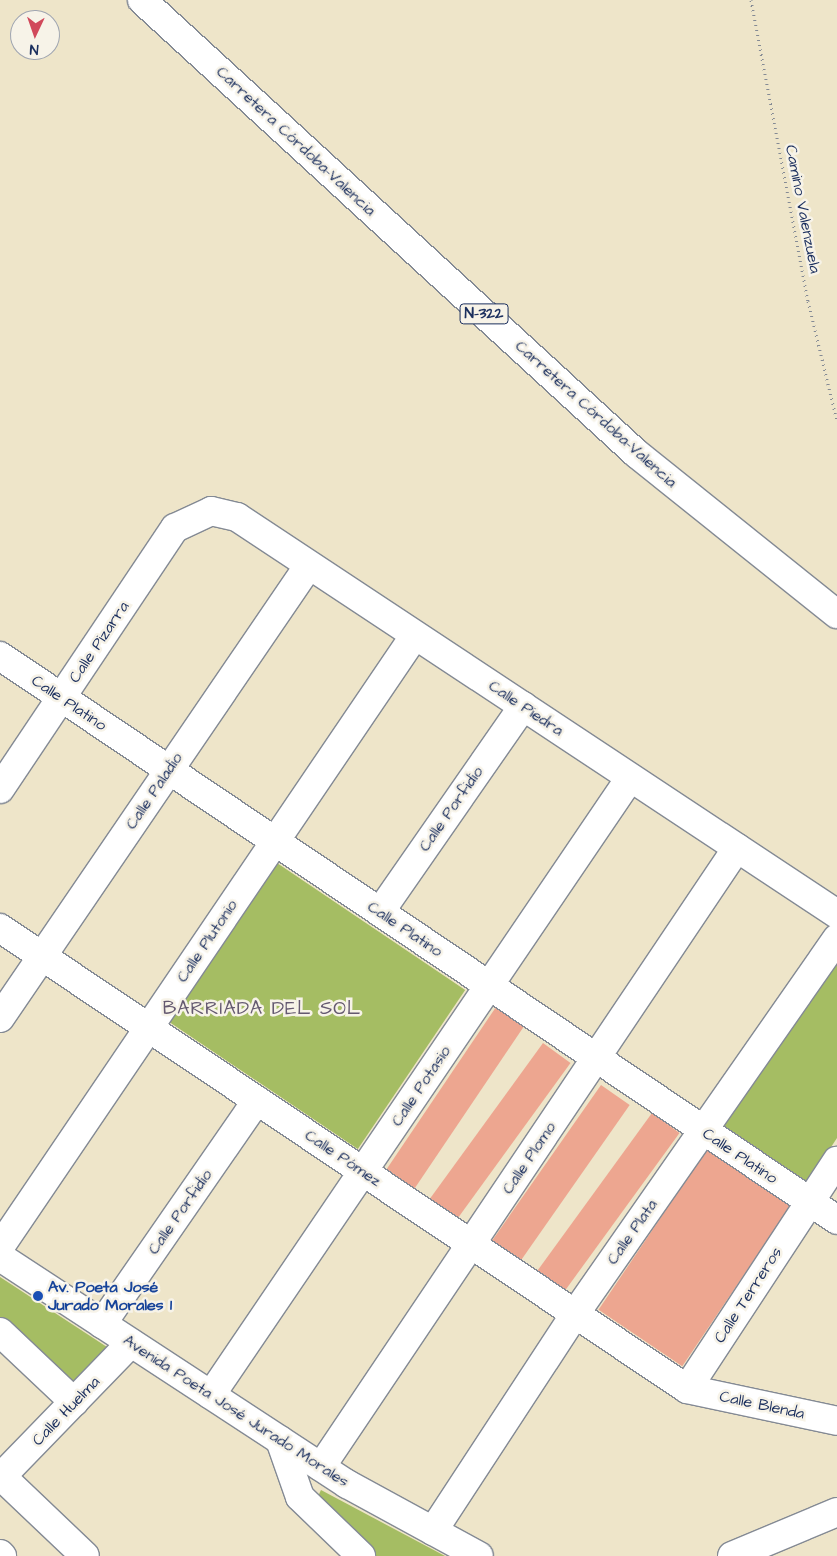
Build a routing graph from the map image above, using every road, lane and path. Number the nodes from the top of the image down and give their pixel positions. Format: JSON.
{"nodes":[{"id":1,"x":142,"y":0,"type":"edge"},
{"id":2,"x":751,"y":0,"type":"edge"},
{"id":3,"x":837,"y":421,"type":"edge"},
{"id":4,"x":211,"y":511,"type":"joint"},
{"id":5,"x":309,"y":564,"type":"junction"},
{"id":6,"x":837,"y":614,"type":"edge"},
{"id":7,"x":415,"y":635,"type":"junction"},
{"id":8,"x":0,"y":656,"type":"edge"},
{"id":9,"x":61,"y":698,"type":"junction"},
{"id":10,"x":523,"y":706,"type":"junction"},
{"id":11,"x":169,"y":770,"type":"junction"},
{"id":12,"x":630,"y":778,"type":"junction"},
{"id":13,"x":0,"y":789,"type":"edge"},
{"id":14,"x":275,"y":842,"type":"junction"},
{"id":15,"x":737,"y":848,"type":"junction"},
{"id":16,"x":380,"y":912,"type":"junction"},
{"id":17,"x":837,"y":914,"type":"edge"},
{"id":18,"x":0,"y":928,"type":"edge"},
{"id":19,"x":837,"y":938,"type":"edge"},
{"id":20,"x":42,"y":956,"type":"junction"},
{"id":21,"x":489,"y":986,"type":"junction"},
{"id":22,"x":0,"y":1018,"type":"edge"},
{"id":23,"x":149,"y":1027,"type":"junction"},
{"id":24,"x":596,"y":1058,"type":"junction"},
{"id":25,"x":257,"y":1100,"type":"junction"},
{"id":26,"x":703,"y":1130,"type":"junction"},
{"id":27,"x":837,"y":1161,"type":"edge"},
{"id":28,"x":363,"y":1171,"type":"junction"},
{"id":29,"x":810,"y":1202,"type":"junction"},
{"id":30,"x":837,"y":1220,"type":"edge"},
{"id":31,"x":471,"y":1244,"type":"junction"},
{"id":32,"x":0,"y":1247,"type":"edge"},
{"id":33,"x":0,"y":1257,"type":"edge"},
{"id":34,"x":575,"y":1314,"type":"junction"},
{"id":35,"x":102,"y":1324,"type":"junction"},
{"id":36,"x":0,"y":1332,"type":"edge"},
{"id":37,"x":131,"y":1343,"type":"junction"},
{"id":38,"x":687,"y":1389,"type":"junction"},
{"id":39,"x":211,"y":1395,"type":"junction"},
{"id":40,"x":74,"y":1402,"type":"junction"},
{"id":41,"x":837,"y":1421,"type":"edge"},
{"id":42,"x":280,"y":1440,"type":"junction"},
{"id":43,"x":321,"y":1467,"type":"junction"},
{"id":44,"x":0,"y":1477,"type":"edge"},
{"id":45,"x":837,"y":1512,"type":"edge"},
{"id":46,"x":433,"y":1531,"type":"junction"},
{"id":47,"x":85,"y":1556,"type":"edge"},
{"id":48,"x":361,"y":1556,"type":"edge"},
{"id":49,"x":479,"y":1556,"type":"edge"},
{"id":50,"x":732,"y":1556,"type":"edge"}],
"edges":[{"from":1,"to":6,"type":"main road","name":"Carretera Córdoba-Valencia","number":"N-322"},
{"from":2,"to":3,"type":"path","name":"Camino Valenzuela"},
{"from":4,"to":5,"type":"main road","name":"Calle Piedra"},
{"from":4,"to":9,"type":"main road","name":"Calle Pizarra"},
{"from":5,"to":7,"type":"main road","name":"Calle Piedra"},
{"from":5,"to":11,"type":"main road","name":"Calle Paladio"},
{"from":7,"to":10,"type":"main road","name":"Calle Piedra"},
{"from":7,"to":14,"type":"main road","name":"Calle Plutonio"},
{"from":8,"to":9,"type":"main road","name":"Calle Platino"},
{"from":9,"to":11,"type":"main road","name":"Calle Platino"},
{"from":9,"to":13,"type":"main road","name":"Calle Pizarra"},
{"from":10,"to":12,"type":"main road","name":"Calle Piedra"},
{"from":10,"to":16,"type":"main road","name":"Calle Porfidio"},
{"from":11,"to":14,"type":"main road","name":"Calle Platino"},
{"from":11,"to":20,"type":"main road","name":"Calle Paladio"},
{"from":12,"to":15,"type":"main road","name":"Calle Piedra"},
{"from":12,"to":21,"type":"main road","name":"Calle Potasio"},
{"from":14,"to":16,"type":"main road","name":"Calle Platino"},
{"from":14,"to":23,"type":"main road","name":"Calle Plutonio"},
{"from":15,"to":17,"type":"main road","name":"Calle Piedra"},
{"from":15,"to":24,"type":"main road","name":"Calle Plomo"},
{"from":16,"to":21,"type":"main road","name":"Calle Platino"},
{"from":18,"to":20,"type":"main road","name":"Calle Pómez"},
{"from":19,"to":26,"type":"main road","name":"Calle Plata"},
{"from":20,"to":22,"type":"main road","name":"Calle Paladio"},
{"from":20,"to":23,"type":"main road","name":"Calle Pómez"},
{"from":21,"to":24,"type":"main road","name":"Calle Platino"},
{"from":21,"to":28,"type":"main road","name":"Calle Potasio"},
{"from":23,"to":25,"type":"main road","name":"Calle Pómez"},
{"from":23,"to":32,"type":"main road","name":"Calle Plutonio"},
{"from":24,"to":26,"type":"main road","name":"Calle Platino"},
{"from":24,"to":31,"type":"main road","name":"Calle Plomo"},
{"from":25,"to":28,"type":"main road","name":"Calle Pómez"},
{"from":25,"to":35,"type":"main road","name":"Calle Porfidio"},
{"from":26,"to":29,"type":"main road","name":"Calle Platino"},
{"from":26,"to":34,"type":"main road","name":"Calle Plata"},
{"from":27,"to":29,"type":"main road","name":"Calle Terreros"},
{"from":28,"to":31,"type":"main road","name":"Calle Pómez"},
{"from":28,"to":39,"type":"main road","name":"Calle Potasio"},
{"from":29,"to":30,"type":"main road"},
{"from":29,"to":38,"type":"main road","name":"Calle Terreros"},
{"from":31,"to":34,"type":"main road","name":"Calle Pómez"},
{"from":31,"to":43,"type":"main road","name":"Calle Plomo"},
{"from":33,"to":35,"type":"main road","name":"Avenida Poeta José Jurado Morales"},
{"from":34,"to":38,"type":"main road","name":"Calle Pómez"},
{"from":34,"to":46,"type":"main road","name":"Calle Plata"},
{"from":35,"to":37,"type":"main road","name":"Avenida Poeta José Jurado Morales"},
{"from":36,"to":40,"type":"main road"},
{"from":37,"to":39,"type":"main road","name":"Avenida Poeta José Jurado Morales"},
{"from":37,"to":40,"type":"main road","name":"Calle Huelma"},
{"from":38,"to":41,"type":"main road","name":"Calle Blenda"},
{"from":39,"to":42,"type":"main road","name":"Avenida Poeta José Jurado Morales"},
{"from":40,"to":44,"type":"main road","name":"Calle Huelma"},
{"from":42,"to":43,"type":"main road","name":"Avenida Poeta José Jurado Morales"},
{"from":42,"to":48,"type":"main road"},
{"from":43,"to":46,"type":"main road","name":"Avenida Poeta José Jurado Morales"},
{"from":44,"to":47,"type":"main road"},
{"from":45,"to":50,"type":"main road"},
{"from":46,"to":49,"type":"main road","name":"Avenida Poeta José Jurado Morales"}]}
